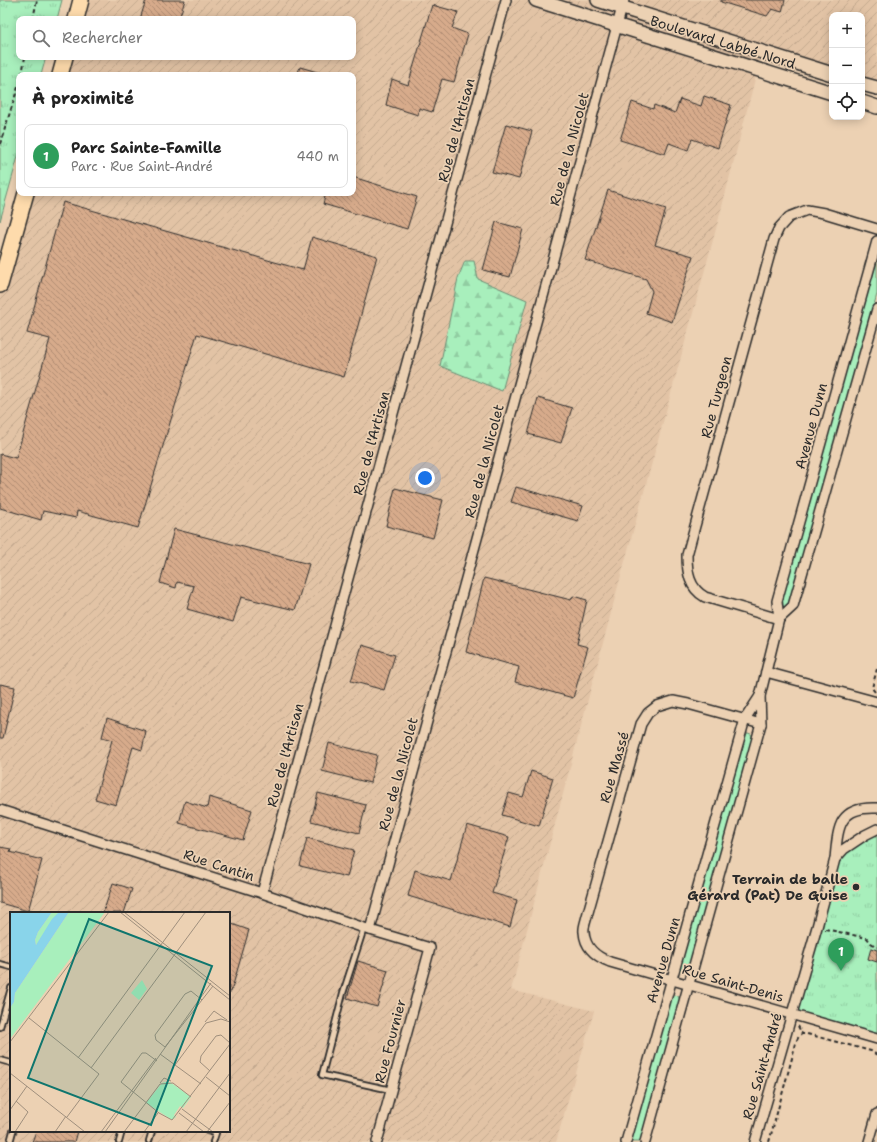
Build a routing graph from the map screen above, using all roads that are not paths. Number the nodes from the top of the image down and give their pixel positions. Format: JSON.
{"nodes":[{"id":1,"x":81,"y":0,"type":"edge"},
{"id":2,"x":506,"y":0,"type":"edge"},
{"id":3,"x":536,"y":0,"type":"edge"},
{"id":4,"x":598,"y":0,"type":"edge"},
{"id":5,"x":623,"y":4,"type":"edge"},
{"id":6,"x":77,"y":16,"type":"edge"},
{"id":7,"x":617,"y":26,"type":"junction"},
{"id":8,"x":64,"y":60,"type":"edge"},
{"id":9,"x":61,"y":72,"type":"edge"},
{"id":10,"x":829,"y":73,"type":"edge"},
{"id":11,"x":865,"y":85,"type":"edge"},
{"id":12,"x":877,"y":88,"type":"edge"},
{"id":13,"x":829,"y":92,"type":"edge"},
{"id":14,"x":865,"y":103,"type":"edge"},
{"id":15,"x":877,"y":107,"type":"edge"},
{"id":16,"x":25,"y":196,"type":"edge"},
{"id":17,"x":877,"y":229,"type":"edge"},
{"id":18,"x":877,"y":241,"type":"edge"},
{"id":19,"x":0,"y":285,"type":"edge"},
{"id":20,"x":877,"y":309,"type":"edge"},
{"id":21,"x":779,"y":619,"type":"junction"},
{"id":22,"x":766,"y":672,"type":"junction"},
{"id":23,"x":760,"y":696,"type":"junction"},
{"id":24,"x":877,"y":702,"type":"edge"},
{"id":25,"x":745,"y":720,"type":"junction"},
{"id":26,"x":761,"y":724,"type":"junction"},
{"id":27,"x":877,"y":808,"type":"edge"},
{"id":28,"x":0,"y":810,"type":"edge"},
{"id":29,"x":877,"y":829,"type":"edge"},
{"id":30,"x":835,"y":859,"type":"junction"},
{"id":31,"x":262,"y":893,"type":"junction"},
{"id":32,"x":367,"y":929,"type":"junction"},
{"id":33,"x":587,"y":945,"type":"joint"},
{"id":34,"x":430,"y":948,"type":"joint"},
{"id":35,"x":0,"y":964,"type":"edge"},
{"id":36,"x":10,"y":967,"type":"edge"},
{"id":37,"x":672,"y":980,"type":"junction"},
{"id":38,"x":690,"y":985,"type":"junction"},
{"id":39,"x":10,"y":992,"type":"edge"},
{"id":40,"x":791,"y":1015,"type":"junction"},
{"id":41,"x":0,"y":1027,"type":"edge"},
{"id":42,"x":877,"y":1039,"type":"edge"},
{"id":43,"x":0,"y":1060,"type":"edge"},
{"id":44,"x":10,"y":1063,"type":"edge"},
{"id":45,"x":391,"y":1090,"type":"junction"},
{"id":46,"x":877,"y":1114,"type":"edge"},
{"id":47,"x":13,"y":1132,"type":"edge"},
{"id":48,"x":122,"y":1132,"type":"edge"},
{"id":49,"x":212,"y":1132,"type":"edge"},
{"id":50,"x":10,"y":1142,"type":"edge"},
{"id":51,"x":119,"y":1142,"type":"edge"},
{"id":52,"x":213,"y":1142,"type":"edge"},
{"id":53,"x":377,"y":1142,"type":"edge"},
{"id":54,"x":626,"y":1142,"type":"edge"},
{"id":55,"x":645,"y":1142,"type":"edge"},
{"id":56,"x":755,"y":1142,"type":"edge"},
{"id":57,"x":869,"y":1142,"type":"edge"}],
"edges":[{"from":1,"to":6,"type":"main road"},
{"from":2,"to":31,"type":"street","name":"Rue de l'Artisan"},
{"from":3,"to":7,"type":"main road","name":"Boulevard Labbé Nord"},
{"from":4,"to":5,"type":"main road","name":"Boulevard Labbé Nord"},
{"from":5,"to":7,"type":"street","name":"Rue de la Nicolet"},
{"from":5,"to":10,"type":"main road","name":"Boulevard Labbé Nord"},
{"from":7,"to":13,"type":"main road","name":"Boulevard Labbé Nord"},
{"from":7,"to":32,"type":"street","name":"Rue de la Nicolet"},
{"from":8,"to":9,"type":"main road"},
{"from":11,"to":12,"type":"main road"},
{"from":14,"to":15,"type":"main road"},
{"from":16,"to":19,"type":"main road"},
{"from":17,"to":21,"type":"street","name":"Rue Turgeon"},
{"from":18,"to":21,"type":"street","name":"Avenue Dunn"},
{"from":20,"to":21,"type":"street"},
{"from":21,"to":22,"type":"street","name":"Avenue Dunn"},
{"from":22,"to":23,"type":"street","name":"Avenue Dunn"},
{"from":22,"to":24,"type":"street"},
{"from":23,"to":25,"type":"street","name":"Avenue Dunn"},
{"from":23,"to":26,"type":"street","name":"Avenue Dunn"},
{"from":25,"to":26,"type":"street","name":"Rue Massé"},
{"from":25,"to":33,"type":"street","name":"Rue Massé"},
{"from":25,"to":37,"type":"street","name":"Avenue Dunn"},
{"from":26,"to":38,"type":"street","name":"Avenue Dunn"},
{"from":27,"to":30,"type":"street","name":"Rue Saint-André"},
{"from":28,"to":31,"type":"street","name":"Rue Cantin"},
{"from":29,"to":30,"type":"street"},
{"from":30,"to":40,"type":"street","name":"Rue Saint-André"},
{"from":31,"to":32,"type":"street","name":"Rue Cantin"},
{"from":32,"to":34,"type":"street","name":"Rue Cantin"},
{"from":32,"to":45,"type":"lane"},
{"from":33,"to":37,"type":"street","name":"Rue Saint-Denis"},
{"from":34,"to":45,"type":"street","name":"Rue Fournier"},
{"from":35,"to":36,"type":"lane"},
{"from":37,"to":38,"type":"street","name":"Rue Saint-Denis"},
{"from":37,"to":54,"type":"street","name":"Avenue Dunn"},
{"from":38,"to":40,"type":"street","name":"Rue Saint-Denis"},
{"from":38,"to":55,"type":"street","name":"Avenue Dunn"},
{"from":39,"to":41,"type":"lane"},
{"from":40,"to":42,"type":"street","name":"Rue Saint-Denis"},
{"from":40,"to":56,"type":"street","name":"Rue Saint-André"},
{"from":43,"to":44,"type":"lane"},
{"from":45,"to":53,"type":"street","name":"Rue Fournier"},
{"from":46,"to":57,"type":"street"},
{"from":47,"to":50,"type":"lane"},
{"from":48,"to":51,"type":"lane"},
{"from":49,"to":52,"type":"lane"}]}
